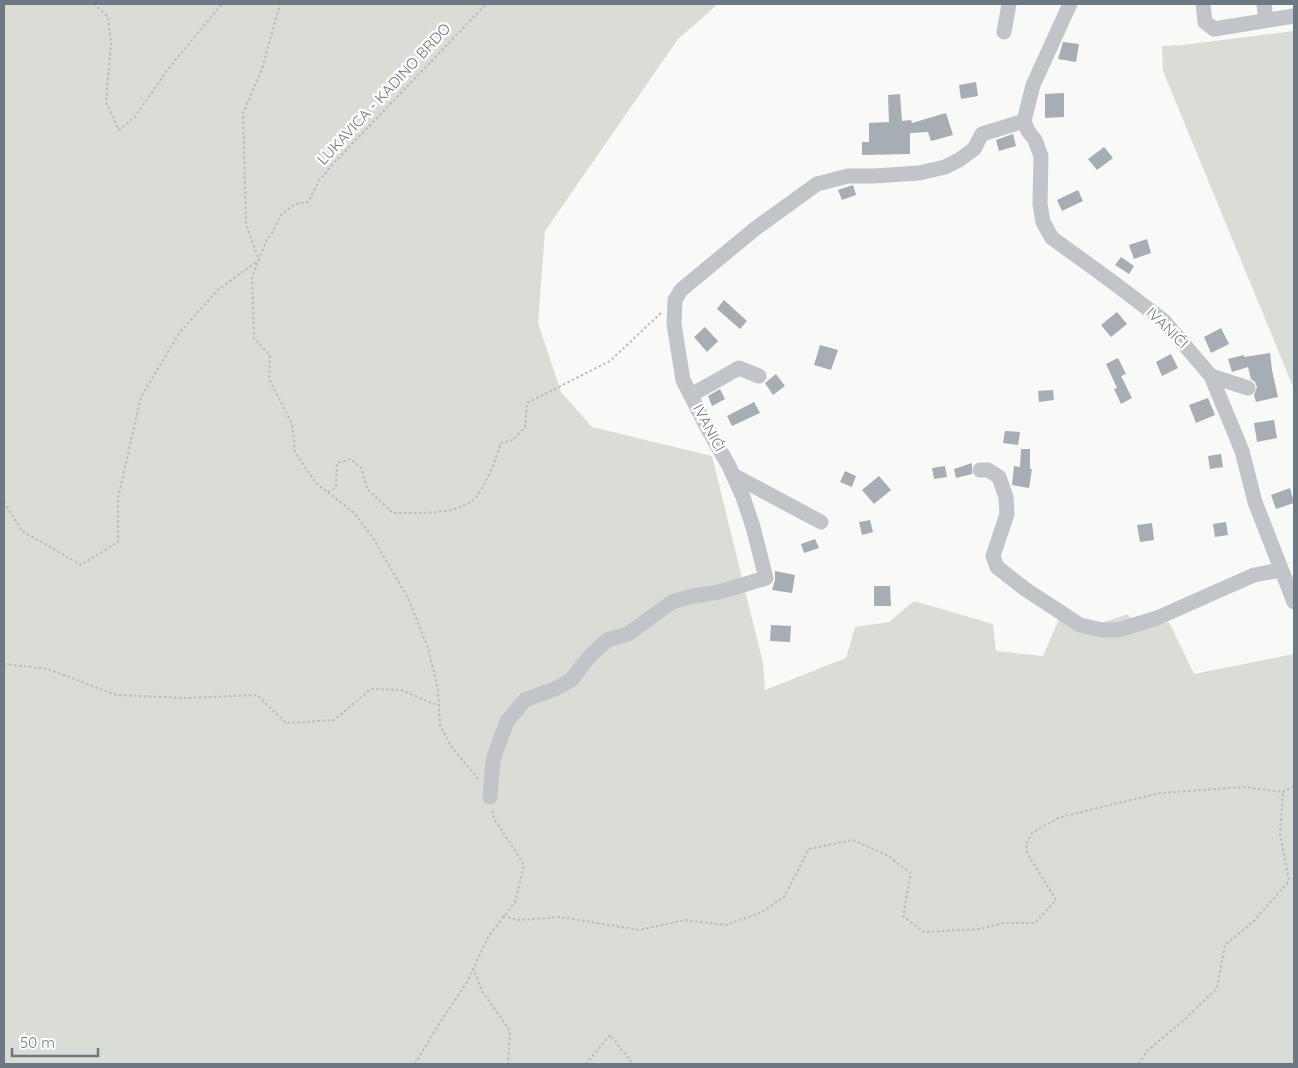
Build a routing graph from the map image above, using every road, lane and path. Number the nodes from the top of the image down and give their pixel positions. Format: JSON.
{"nodes":[{"id":1,"x":94,"y":4,"type":"edge"},
{"id":2,"x":222,"y":4,"type":"edge"},
{"id":3,"x":280,"y":4,"type":"edge"},
{"id":4,"x":486,"y":4,"type":"edge"},
{"id":5,"x":1009,"y":4,"type":"edge"},
{"id":6,"x":1070,"y":4,"type":"edge"},
{"id":7,"x":1202,"y":4,"type":"edge"},
{"id":8,"x":1264,"y":4,"type":"edge"},
{"id":9,"x":1294,"y":16,"type":"edge"},
{"id":10,"x":1266,"y":20,"type":"junction"},
{"id":11,"x":1004,"y":32,"type":"dead end"},
{"id":12,"x":1024,"y":120,"type":"junction"},
{"id":13,"x":259,"y":260,"type":"junction"},
{"id":14,"x":675,"y":300,"type":"junction"},
{"id":15,"x":759,"y":376,"type":"dead end"},
{"id":16,"x":1211,"y":376,"type":"junction"},
{"id":17,"x":1248,"y":388,"type":"dead end"},
{"id":18,"x":691,"y":395,"type":"junction"},
{"id":19,"x":980,"y":470,"type":"dead end"},
{"id":20,"x":733,"y":475,"type":"junction"},
{"id":21,"x":328,"y":492,"type":"junction"},
{"id":22,"x":4,"y":502,"type":"edge"},
{"id":23,"x":821,"y":522,"type":"dead end"},
{"id":24,"x":1280,"y":570,"type":"junction"},
{"id":25,"x":1294,"y":602,"type":"edge"},
{"id":26,"x":4,"y":664,"type":"edge"},
{"id":27,"x":439,"y":706,"type":"junction"},
{"id":28,"x":1294,"y":786,"type":"edge"},
{"id":29,"x":1283,"y":792,"type":"junction"},
{"id":30,"x":490,"y":797,"type":"junction"},
{"id":31,"x":503,"y":916,"type":"junction"},
{"id":32,"x":473,"y":968,"type":"junction"},
{"id":33,"x":415,"y":1064,"type":"edge"},
{"id":34,"x":508,"y":1064,"type":"edge"},
{"id":35,"x":586,"y":1064,"type":"edge"},
{"id":36,"x":633,"y":1064,"type":"edge"},
{"id":37,"x":1139,"y":1064,"type":"edge"}],
"edges":[{"from":1,"to":2,"type":"path"},
{"from":3,"to":13,"type":"path"},
{"from":4,"to":13,"type":"path","name":"LUKAVICA - KADINO BRDO"},
{"from":5,"to":11,"type":"street"},
{"from":6,"to":12,"type":"street"},
{"from":7,"to":10,"type":"street"},
{"from":8,"to":10,"type":"street"},
{"from":9,"to":10,"type":"street"},
{"from":12,"to":14,"type":"street"},
{"from":12,"to":16,"type":"street","name":"IVANIĆI"},
{"from":13,"to":21,"type":"path","name":"LUKAVICA - KADINO BRDO"},
{"from":13,"to":22,"type":"path"},
{"from":14,"to":18,"type":"street","name":"IVANIĆI"},
{"from":14,"to":21,"type":"path"},
{"from":15,"to":18,"type":"street"},
{"from":16,"to":17,"type":"street"},
{"from":16,"to":24,"type":"street","name":"IVANIĆI"},
{"from":18,"to":20,"type":"street","name":"IVANIĆI"},
{"from":19,"to":24,"type":"street"},
{"from":20,"to":23,"type":"street"},
{"from":20,"to":30,"type":"street","name":"IVANIĆI"},
{"from":21,"to":27,"type":"path","name":"LUKAVICA - KADINO BRDO"},
{"from":24,"to":25,"type":"street","name":"IVANIĆI"},
{"from":26,"to":27,"type":"path"},
{"from":27,"to":30,"type":"path","name":"LUKAVICA - KADINO BRDO"},
{"from":28,"to":29,"type":"path"},
{"from":29,"to":31,"type":"path"},
{"from":29,"to":37,"type":"path"},
{"from":30,"to":31,"type":"path"},
{"from":31,"to":32,"type":"path"},
{"from":32,"to":33,"type":"path"},
{"from":32,"to":34,"type":"path"},
{"from":35,"to":36,"type":"path"}]}
